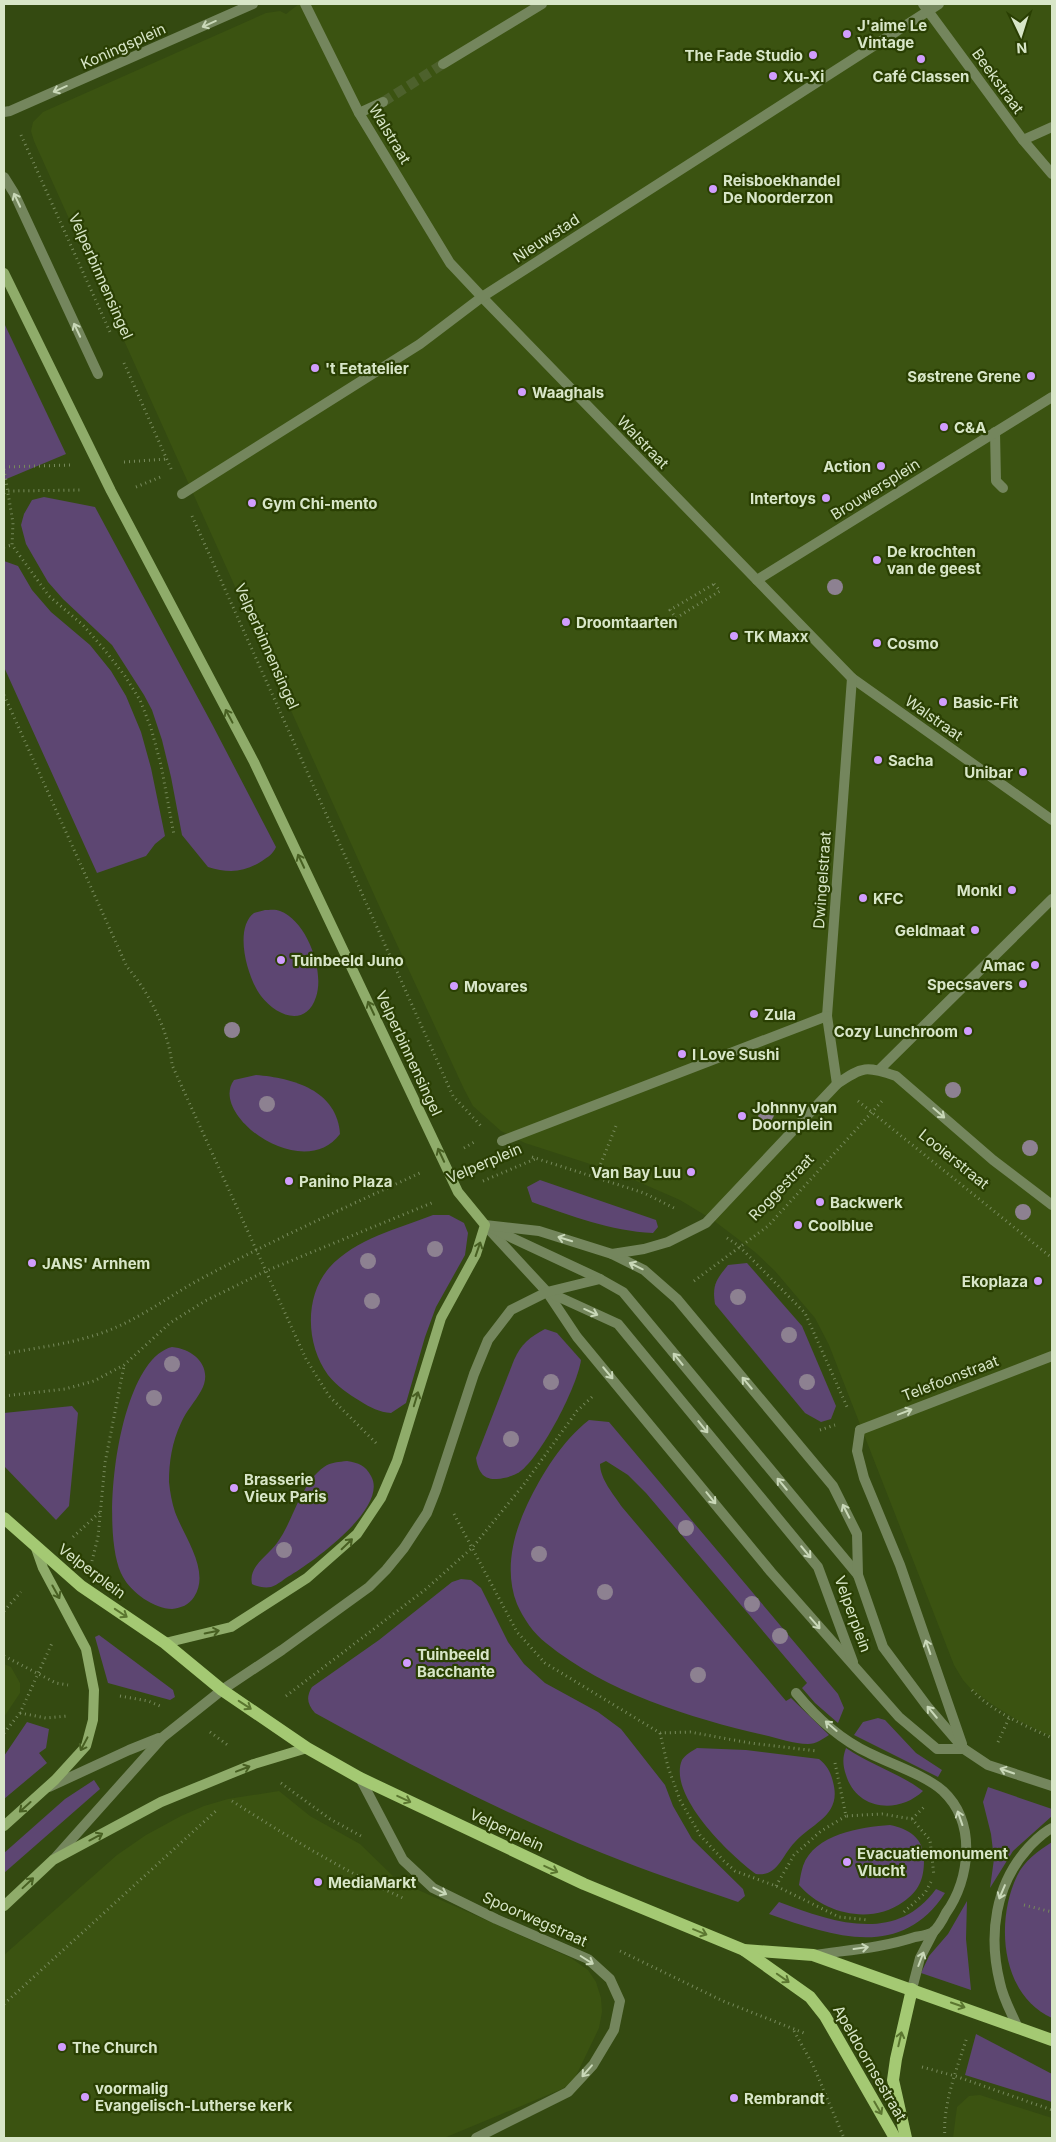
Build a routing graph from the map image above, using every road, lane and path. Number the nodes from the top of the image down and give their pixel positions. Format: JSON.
{"nodes":[{"id":1,"x":253,"y":4,"type":"edge"},
{"id":2,"x":306,"y":4,"type":"edge"},
{"id":3,"x":542,"y":4,"type":"edge"},
{"id":4,"x":939,"y":4,"type":"edge"},
{"id":5,"x":925,"y":7,"type":"edge"},
{"id":6,"x":444,"y":64,"type":"tunnel mouth"},
{"id":7,"x":383,"y":102,"type":"tunnel mouth"},
{"id":8,"x":7,"y":112,"type":"edge"},
{"id":9,"x":359,"y":113,"type":"junction"},
{"id":10,"x":1052,"y":126,"type":"edge"},
{"id":11,"x":1023,"y":140,"type":"junction"},
{"id":12,"x":1052,"y":174,"type":"edge"},
{"id":13,"x":4,"y":177,"type":"edge"},
{"id":14,"x":4,"y":273,"type":"edge"},
{"id":15,"x":482,"y":297,"type":"junction"},
{"id":16,"x":111,"y":334,"type":"dead end"},
{"id":17,"x":123,"y":361,"type":"dead end"},
{"id":18,"x":98,"y":374,"type":"dead end"},
{"id":19,"x":1052,"y":398,"type":"edge"},
{"id":20,"x":995,"y":432,"type":"junction"},
{"id":21,"x":4,"y":469,"type":"edge"},
{"id":22,"x":1003,"y":488,"type":"dead end"},
{"id":23,"x":182,"y":494,"type":"junction"},
{"id":24,"x":12,"y":545,"type":"junction"},
{"id":25,"x":4,"y":547,"type":"edge"},
{"id":26,"x":757,"y":580,"type":"junction"},
{"id":27,"x":676,"y":618,"type":"joint"},
{"id":28,"x":852,"y":678,"type":"junction"},
{"id":29,"x":4,"y":695,"type":"edge"},
{"id":30,"x":1052,"y":820,"type":"edge"},
{"id":31,"x":174,"y":835,"type":"dead end"},
{"id":32,"x":1052,"y":899,"type":"edge"},
{"id":33,"x":827,"y":1016,"type":"junction"},
{"id":34,"x":879,"y":1070,"type":"junction"},
{"id":35,"x":902,"y":1081,"type":"junction"},
{"id":36,"x":837,"y":1084,"type":"junction"},
{"id":37,"x":630,"y":1092,"type":"junction"},
{"id":38,"x":872,"y":1112,"type":"junction"},
{"id":39,"x":502,"y":1141,"type":"junction"},
{"id":40,"x":536,"y":1159,"type":"junction"},
{"id":41,"x":443,"y":1160,"type":"junction"},
{"id":42,"x":595,"y":1178,"type":"junction"},
{"id":43,"x":458,"y":1192,"type":"junction"},
{"id":44,"x":1052,"y":1205,"type":"edge"},
{"id":45,"x":706,"y":1223,"type":"junction"},
{"id":46,"x":485,"y":1225,"type":"junction"},
{"id":47,"x":256,"y":1250,"type":"junction"},
{"id":48,"x":612,"y":1254,"type":"junction"},
{"id":49,"x":1052,"y":1258,"type":"edge"},
{"id":50,"x":266,"y":1271,"type":"junction"},
{"id":51,"x":600,"y":1279,"type":"junction"},
{"id":52,"x":690,"y":1284,"type":"dead end"},
{"id":53,"x":547,"y":1292,"type":"junction"},
{"id":54,"x":4,"y":1354,"type":"edge"},
{"id":55,"x":1052,"y":1356,"type":"edge"},
{"id":56,"x":124,"y":1365,"type":"junction"},
{"id":57,"x":597,"y":1392,"type":"dead end"},
{"id":58,"x":4,"y":1396,"type":"edge"},
{"id":59,"x":397,"y":1461,"type":"junction"},
{"id":60,"x":436,"y":1490,"type":"junction"},
{"id":61,"x":100,"y":1511,"type":"junction"},
{"id":62,"x":4,"y":1518,"type":"edge"},
{"id":63,"x":73,"y":1537,"type":"dead end"},
{"id":64,"x":36,"y":1548,"type":"junction"},
{"id":65,"x":472,"y":1548,"type":"junction"},
{"id":66,"x":95,"y":1555,"type":"dead end"},
{"id":67,"x":858,"y":1575,"type":"junction"},
{"id":68,"x":21,"y":1592,"type":"dead end"},
{"id":69,"x":4,"y":1611,"type":"edge"},
{"id":70,"x":57,"y":1634,"type":"dead end"},
{"id":71,"x":165,"y":1643,"type":"junction"},
{"id":72,"x":4,"y":1656,"type":"edge"},
{"id":73,"x":855,"y":1668,"type":"junction"},
{"id":74,"x":38,"y":1673,"type":"junction"},
{"id":75,"x":72,"y":1686,"type":"dead end"},
{"id":76,"x":222,"y":1690,"type":"junction"},
{"id":77,"x":796,"y":1693,"type":"dead end"},
{"id":78,"x":286,"y":1696,"type":"dead end"},
{"id":79,"x":979,"y":1697,"type":"dead end"},
{"id":80,"x":20,"y":1713,"type":"junction"},
{"id":81,"x":76,"y":1718,"type":"dead end"},
{"id":82,"x":4,"y":1733,"type":"edge"},
{"id":83,"x":660,"y":1733,"type":"junction"},
{"id":84,"x":162,"y":1737,"type":"junction"},
{"id":85,"x":843,"y":1737,"type":"junction"},
{"id":86,"x":1052,"y":1738,"type":"edge"},
{"id":87,"x":307,"y":1748,"type":"junction"},
{"id":88,"x":964,"y":1749,"type":"junction"},
{"id":89,"x":832,"y":1753,"type":"junction"},
{"id":90,"x":360,"y":1778,"type":"junction"},
{"id":91,"x":1052,"y":1786,"type":"edge"},
{"id":92,"x":45,"y":1788,"type":"junction"},
{"id":93,"x":846,"y":1816,"type":"junction"},
{"id":94,"x":4,"y":1826,"type":"edge"},
{"id":95,"x":1052,"y":1828,"type":"edge"},
{"id":96,"x":53,"y":1860,"type":"junction"},
{"id":97,"x":776,"y":1886,"type":"junction"},
{"id":98,"x":413,"y":1902,"type":"dead end"},
{"id":99,"x":4,"y":1906,"type":"edge"},
{"id":100,"x":903,"y":1912,"type":"dead end"},
{"id":101,"x":869,"y":1920,"type":"dead end"},
{"id":102,"x":934,"y":1931,"type":"junction"},
{"id":103,"x":744,"y":1950,"type":"junction"},
{"id":104,"x":813,"y":1955,"type":"junction"},
{"id":105,"x":912,"y":1989,"type":"junction"},
{"id":106,"x":4,"y":2004,"type":"edge"},
{"id":107,"x":1017,"y":2026,"type":"junction"},
{"id":108,"x":794,"y":2030,"type":"dead end"},
{"id":109,"x":1052,"y":2040,"type":"edge"},
{"id":110,"x":913,"y":2065,"type":"dead end"},
{"id":111,"x":955,"y":2076,"type":"junction"},
{"id":112,"x":1052,"y":2110,"type":"edge"},
{"id":113,"x":476,"y":2138,"type":"edge"},
{"id":114,"x":844,"y":2138,"type":"edge"},
{"id":115,"x":895,"y":2138,"type":"edge"},
{"id":116,"x":906,"y":2138,"type":"edge"},
{"id":117,"x":945,"y":2138,"type":"edge"}],
"edges":[{"from":1,"to":8,"type":"street","name":"Koningsplein","one_way":true},
{"from":2,"to":9,"type":"street","name":"Walstraat"},
{"from":3,"to":6,"type":"street"},
{"from":4,"to":5,"type":"street","name":"Nieuwstad"},
{"from":5,"to":11,"type":"street","name":"Beekstraat"},
{"from":5,"to":15,"type":"street","name":"Nieuwstad"},
{"from":7,"to":9,"type":"street"},
{"from":8,"to":16,"type":"path","name":"Velperbinnensingel"},
{"from":9,"to":15,"type":"street","name":"Walstraat"},
{"from":10,"to":11,"type":"street"},
{"from":11,"to":12,"type":"street","name":"Beekstraat"},
{"from":18,"to":13,"type":"street","one_way":true},
{"from":41,"to":14,"type":"street","name":"Velperbinnensingel","one_way":true},
{"from":15,"to":23,"type":"street","name":"Nieuwstad"},
{"from":15,"to":26,"type":"street","name":"Walstraat"},
{"from":17,"to":23,"type":"path","name":"Velperbinnensingel"},
{"from":19,"to":20,"type":"street","name":"Brouwersplein"},
{"from":20,"to":22,"type":"street"},
{"from":20,"to":26,"type":"street","name":"Brouwersplein"},
{"from":21,"to":24,"type":"path"},
{"from":23,"to":39,"type":"path","name":"Velperbinnensingel"},
{"from":24,"to":25,"type":"path"},
{"from":24,"to":31,"type":"path"},
{"from":26,"to":28,"type":"street","name":"Walstraat"},
{"from":27,"to":27,"type":"path"},
{"from":28,"to":30,"type":"street","name":"Walstraat"},
{"from":28,"to":33,"type":"street","name":"Dwingelstraat"},
{"from":29,"to":47,"type":"path"},
{"from":32,"to":34,"type":"street"},
{"from":33,"to":36,"type":"street","name":"Dwingelstraat"},
{"from":33,"to":37,"type":"street"},
{"from":34,"to":35,"type":"street","name":"Looierstraat"},
{"from":34,"to":36,"type":"street","name":"Roggestraat"},
{"from":35,"to":38,"type":"path","name":"Roggestraat"},
{"from":35,"to":44,"type":"street","name":"Looierstraat","one_way":true},
{"from":36,"to":38,"type":"path","name":"Looierstraat"},
{"from":36,"to":45,"type":"street","name":"Roggestraat"},
{"from":37,"to":39,"type":"street"},
{"from":37,"to":42,"type":"path"},
{"from":38,"to":49,"type":"path","name":"Looierstraat"},
{"from":38,"to":52,"type":"path","name":"Roggestraat"},
{"from":39,"to":40,"type":"path","name":"Velperbinnensingel"},
{"from":39,"to":41,"type":"path","name":"Velperplein"},
{"from":40,"to":42,"type":"path","name":"Velperplein"},
{"from":40,"to":43,"type":"path","name":"Velperplein"},
{"from":41,"to":43,"type":"street","name":"Velperbinnensingel"},
{"from":41,"to":47,"type":"path","name":"Velperplein"},
{"from":42,"to":45,"type":"path","name":"Velperplein"},
{"from":43,"to":46,"type":"street","name":"Velperbinnensingel"},
{"from":43,"to":50,"type":"path","name":"Velperplein"},
{"from":45,"to":48,"type":"street","name":"Velperplein"},
{"from":48,"to":46,"type":"street","name":"Velperplein","one_way":true},
{"from":46,"to":51,"type":"street"},
{"from":46,"to":53,"type":"street"},
{"from":59,"to":46,"type":"street","one_way":true},
{"from":47,"to":50,"type":"path"},
{"from":47,"to":54,"type":"path","name":"Velperplein"},
{"from":67,"to":48,"type":"street","name":"Velperplein","one_way":true},
{"from":50,"to":56,"type":"path","name":"Velperplein"},
{"from":50,"to":59,"type":"path"},
{"from":51,"to":53,"type":"street"},
{"from":67,"to":51,"type":"street","name":"Velperplein","one_way":true},
{"from":53,"to":60,"type":"street"},
{"from":53,"to":73,"type":"street","name":"Velperplein","one_way":true},
{"from":53,"to":73,"type":"street","name":"Velperplein","one_way":true},
{"from":88,"to":55,"type":"street","name":"Telefoonstraat","one_way":true},
{"from":56,"to":58,"type":"path","name":"Velperplein"},
{"from":56,"to":61,"type":"path","name":"Velperplein"},
{"from":57,"to":65,"type":"path"},
{"from":71,"to":59,"type":"street","one_way":true},
{"from":60,"to":65,"type":"path"},
{"from":60,"to":76,"type":"street"},
{"from":61,"to":63,"type":"path","name":"Velperplein"},
{"from":61,"to":66,"type":"path","name":"Velperplein"},
{"from":62,"to":64,"type":"main road","name":"Velperplein"},
{"from":64,"to":71,"type":"main road","name":"Velperplein","one_way":true},
{"from":64,"to":92,"type":"street","one_way":true},
{"from":65,"to":78,"type":"path"},
{"from":65,"to":83,"type":"path"},
{"from":88,"to":67,"type":"street","one_way":true},
{"from":68,"to":69,"type":"path"},
{"from":70,"to":74,"type":"path"},
{"from":71,"to":76,"type":"main road","name":"Velperplein"},
{"from":72,"to":74,"type":"path"},
{"from":73,"to":88,"type":"street"},
{"from":74,"to":75,"type":"path"},
{"from":74,"to":80,"type":"path"},
{"from":76,"to":84,"type":"street"},
{"from":76,"to":87,"type":"main road","name":"Velperplein","one_way":true},
{"from":85,"to":77,"type":"street","one_way":true},
{"from":79,"to":86,"type":"path"},
{"from":80,"to":81,"type":"path"},
{"from":80,"to":82,"type":"path"},
{"from":83,"to":89,"type":"path"},
{"from":83,"to":97,"type":"path"},
{"from":84,"to":92,"type":"street"},
{"from":84,"to":96,"type":"street"},
{"from":85,"to":89,"type":"path"},
{"from":102,"to":85,"type":"street","one_way":true},
{"from":87,"to":90,"type":"main road","name":"Velperplein"},
{"from":96,"to":87,"type":"street","one_way":true},
{"from":91,"to":88,"type":"street","one_way":true},
{"from":89,"to":93,"type":"path"},
{"from":90,"to":103,"type":"main road","name":"Velperplein","one_way":true},
{"from":90,"to":113,"type":"street","name":"Spoorwegstraat","one_way":true},
{"from":92,"to":94,"type":"street","one_way":true},
{"from":93,"to":97,"type":"path"},
{"from":93,"to":100,"type":"path"},
{"from":95,"to":107,"type":"street","one_way":true},
{"from":99,"to":96,"type":"street","one_way":true},
{"from":97,"to":101,"type":"path"},
{"from":98,"to":106,"type":"path"},
{"from":104,"to":102,"type":"street","one_way":true},
{"from":105,"to":102,"type":"street","one_way":true},
{"from":103,"to":104,"type":"main road","name":"Velperplein"},
{"from":103,"to":115,"type":"main road","name":"Apeldoornsestraat","one_way":true},
{"from":104,"to":105,"type":"main road","name":"Velperplein"},
{"from":105,"to":107,"type":"main road","name":"Velperplein","one_way":true},
{"from":116,"to":105,"type":"main road","name":"Apeldoornsestraat","one_way":true},
{"from":107,"to":109,"type":"main road","name":"Velperplein"},
{"from":108,"to":114,"type":"path"},
{"from":110,"to":111,"type":"path"},
{"from":111,"to":112,"type":"path"},
{"from":111,"to":117,"type":"path"}]}
